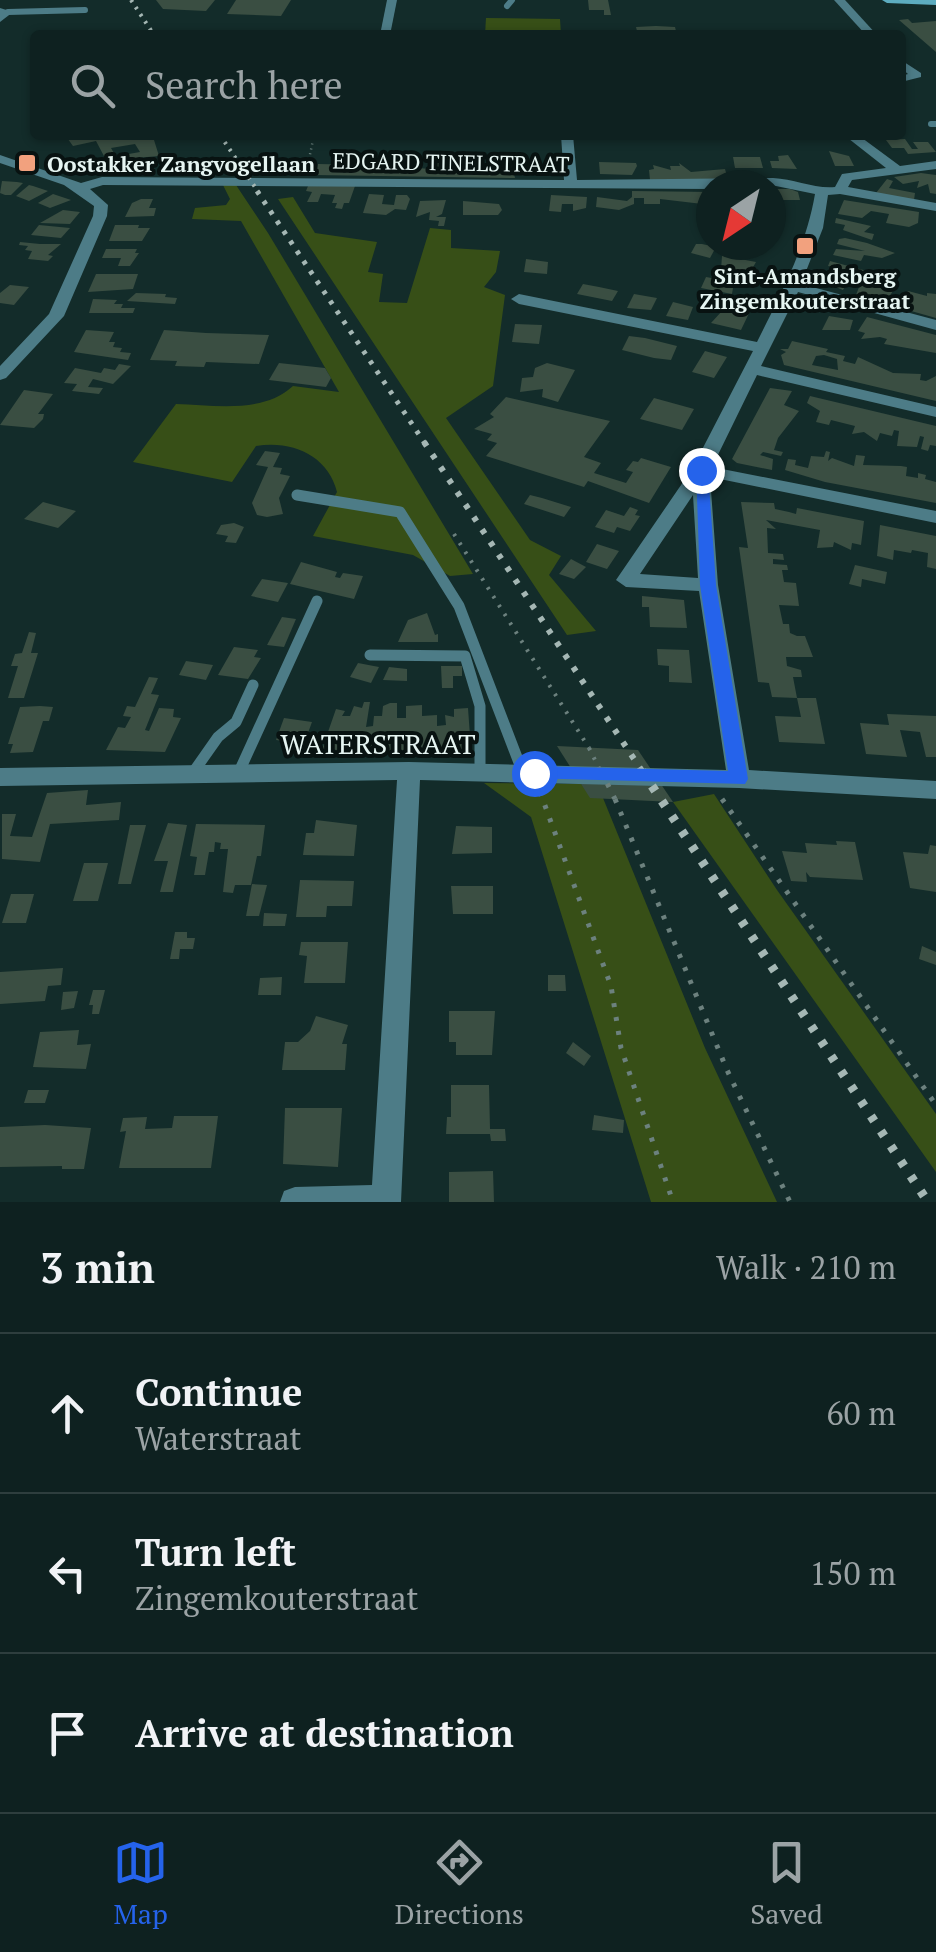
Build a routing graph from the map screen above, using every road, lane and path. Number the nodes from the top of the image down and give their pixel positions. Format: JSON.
{"nodes":[{"id":1,"x":392,"y":0,"type":"edge"},
{"id":2,"x":839,"y":0,"type":"edge"},
{"id":3,"x":887,"y":0,"type":"edge"},
{"id":4,"x":936,"y":2,"type":"edge"},
{"id":5,"x":85,"y":10,"type":"dead end"},
{"id":6,"x":3,"y":14,"type":"edge"},
{"id":7,"x":386,"y":30,"type":"edge"},
{"id":8,"x":867,"y":30,"type":"edge"},
{"id":9,"x":906,"y":67,"type":"edge"},
{"id":10,"x":906,"y":78,"type":"edge"},
{"id":11,"x":313,"y":140,"type":"edge"},
{"id":12,"x":567,"y":140,"type":"edge"},
{"id":13,"x":857,"y":140,"type":"edge"},
{"id":14,"x":0,"y":159,"type":"edge"},
{"id":15,"x":936,"y":164,"type":"edge"},
{"id":16,"x":898,"y":170,"type":"junction"},
{"id":17,"x":305,"y":180,"type":"junction"},
{"id":18,"x":571,"y":183,"type":"junction"},
{"id":19,"x":78,"y":188,"type":"junction"},
{"id":20,"x":840,"y":190,"type":"junction"},
{"id":21,"x":822,"y":192,"type":"junction"},
{"id":22,"x":936,"y":208,"type":"edge"},
{"id":23,"x":793,"y":286,"type":"junction"},
{"id":24,"x":519,"y":299,"type":"dead end"},
{"id":25,"x":936,"y":326,"type":"edge"},
{"id":26,"x":762,"y":348,"type":"junction"},
{"id":27,"x":752,"y":368,"type":"junction"},
{"id":28,"x":0,"y":374,"type":"edge"},
{"id":29,"x":936,"y":412,"type":"edge"},
{"id":30,"x":701,"y":470,"type":"junction"},
{"id":31,"x":297,"y":496,"type":"dead end"},
{"id":32,"x":936,"y":517,"type":"edge"},
{"id":33,"x":454,"y":534,"type":"dead end"},
{"id":34,"x":708,"y":585,"type":"junction"},
{"id":35,"x":317,"y":602,"type":"dead end"},
{"id":36,"x":370,"y":655,"type":"dead end"},
{"id":37,"x":253,"y":686,"type":"dead end"},
{"id":38,"x":409,"y":771,"type":"junction"},
{"id":39,"x":480,"y":772,"type":"junction"},
{"id":40,"x":528,"y":773,"type":"junction"},
{"id":41,"x":192,"y":774,"type":"junction"},
{"id":42,"x":238,"y":774,"type":"junction"},
{"id":43,"x":0,"y":777,"type":"edge"},
{"id":44,"x":708,"y":778,"type":"junction"},
{"id":45,"x":739,"y":779,"type":"junction"},
{"id":46,"x":936,"y":790,"type":"edge"},
{"id":47,"x":936,"y":1106,"type":"edge"},
{"id":48,"x":386,"y":1201,"type":"edge"},
{"id":49,"x":295,"y":1202,"type":"edge"},
{"id":50,"x":673,"y":1202,"type":"edge"},
{"id":51,"x":790,"y":1202,"type":"edge"}],
"edges":[{"from":1,"to":7,"type":"street"},
{"from":2,"to":8,"type":"street"},
{"from":3,"to":4,"type":"main road"},
{"from":5,"to":6,"type":"lane"},
{"from":9,"to":10,"type":"street"},
{"from":11,"to":17,"type":"path"},
{"from":12,"to":18,"type":"street"},
{"from":13,"to":16,"type":"street"},
{"from":14,"to":19,"type":"street"},
{"from":15,"to":16,"type":"street"},
{"from":16,"to":20,"type":"street"},
{"from":17,"to":18,"type":"street","name":"EDGARD TINELSTRAAT"},
{"from":17,"to":19,"type":"street","name":"EDGARD TINELSTRAAT"},
{"from":18,"to":21,"type":"street","name":"EDGARD TINELSTRAAT"},
{"from":19,"to":28,"type":"street"},
{"from":20,"to":21,"type":"street","name":"EDGARD TINELSTRAAT"},
{"from":20,"to":22,"type":"street"},
{"from":21,"to":23,"type":"street"},
{"from":23,"to":25,"type":"street"},
{"from":23,"to":26,"type":"street"},
{"from":24,"to":26,"type":"street"},
{"from":26,"to":27,"type":"street"},
{"from":27,"to":29,"type":"street"},
{"from":27,"to":30,"type":"street"},
{"from":30,"to":32,"type":"street"},
{"from":30,"to":34,"type":"street"},
{"from":30,"to":34,"type":"street"},
{"from":31,"to":40,"type":"lane"},
{"from":33,"to":51,"type":"path","bridge":true},
{"from":34,"to":45,"type":"street"},
{"from":35,"to":42,"type":"lane"},
{"from":36,"to":39,"type":"lane"},
{"from":37,"to":41,"type":"lane"},
{"from":38,"to":39,"type":"street","name":"WATERSTRAAT"},
{"from":38,"to":42,"type":"street","name":"WATERSTRAAT"},
{"from":38,"to":48,"type":"street"},
{"from":39,"to":40,"type":"street","name":"WATERSTRAAT"},
{"from":40,"to":44,"type":"street","name":"WATERSTRAAT"},
{"from":40,"to":50,"type":"path"},
{"from":41,"to":42,"type":"street","name":"WATERSTRAAT"},
{"from":41,"to":43,"type":"street","name":"WATERSTRAAT"},
{"from":44,"to":45,"type":"street","name":"WATERSTRAAT"},
{"from":44,"to":47,"type":"path"},
{"from":45,"to":46,"type":"street","name":"WATERSTRAAT"},
{"from":48,"to":49,"type":"street"}]}
